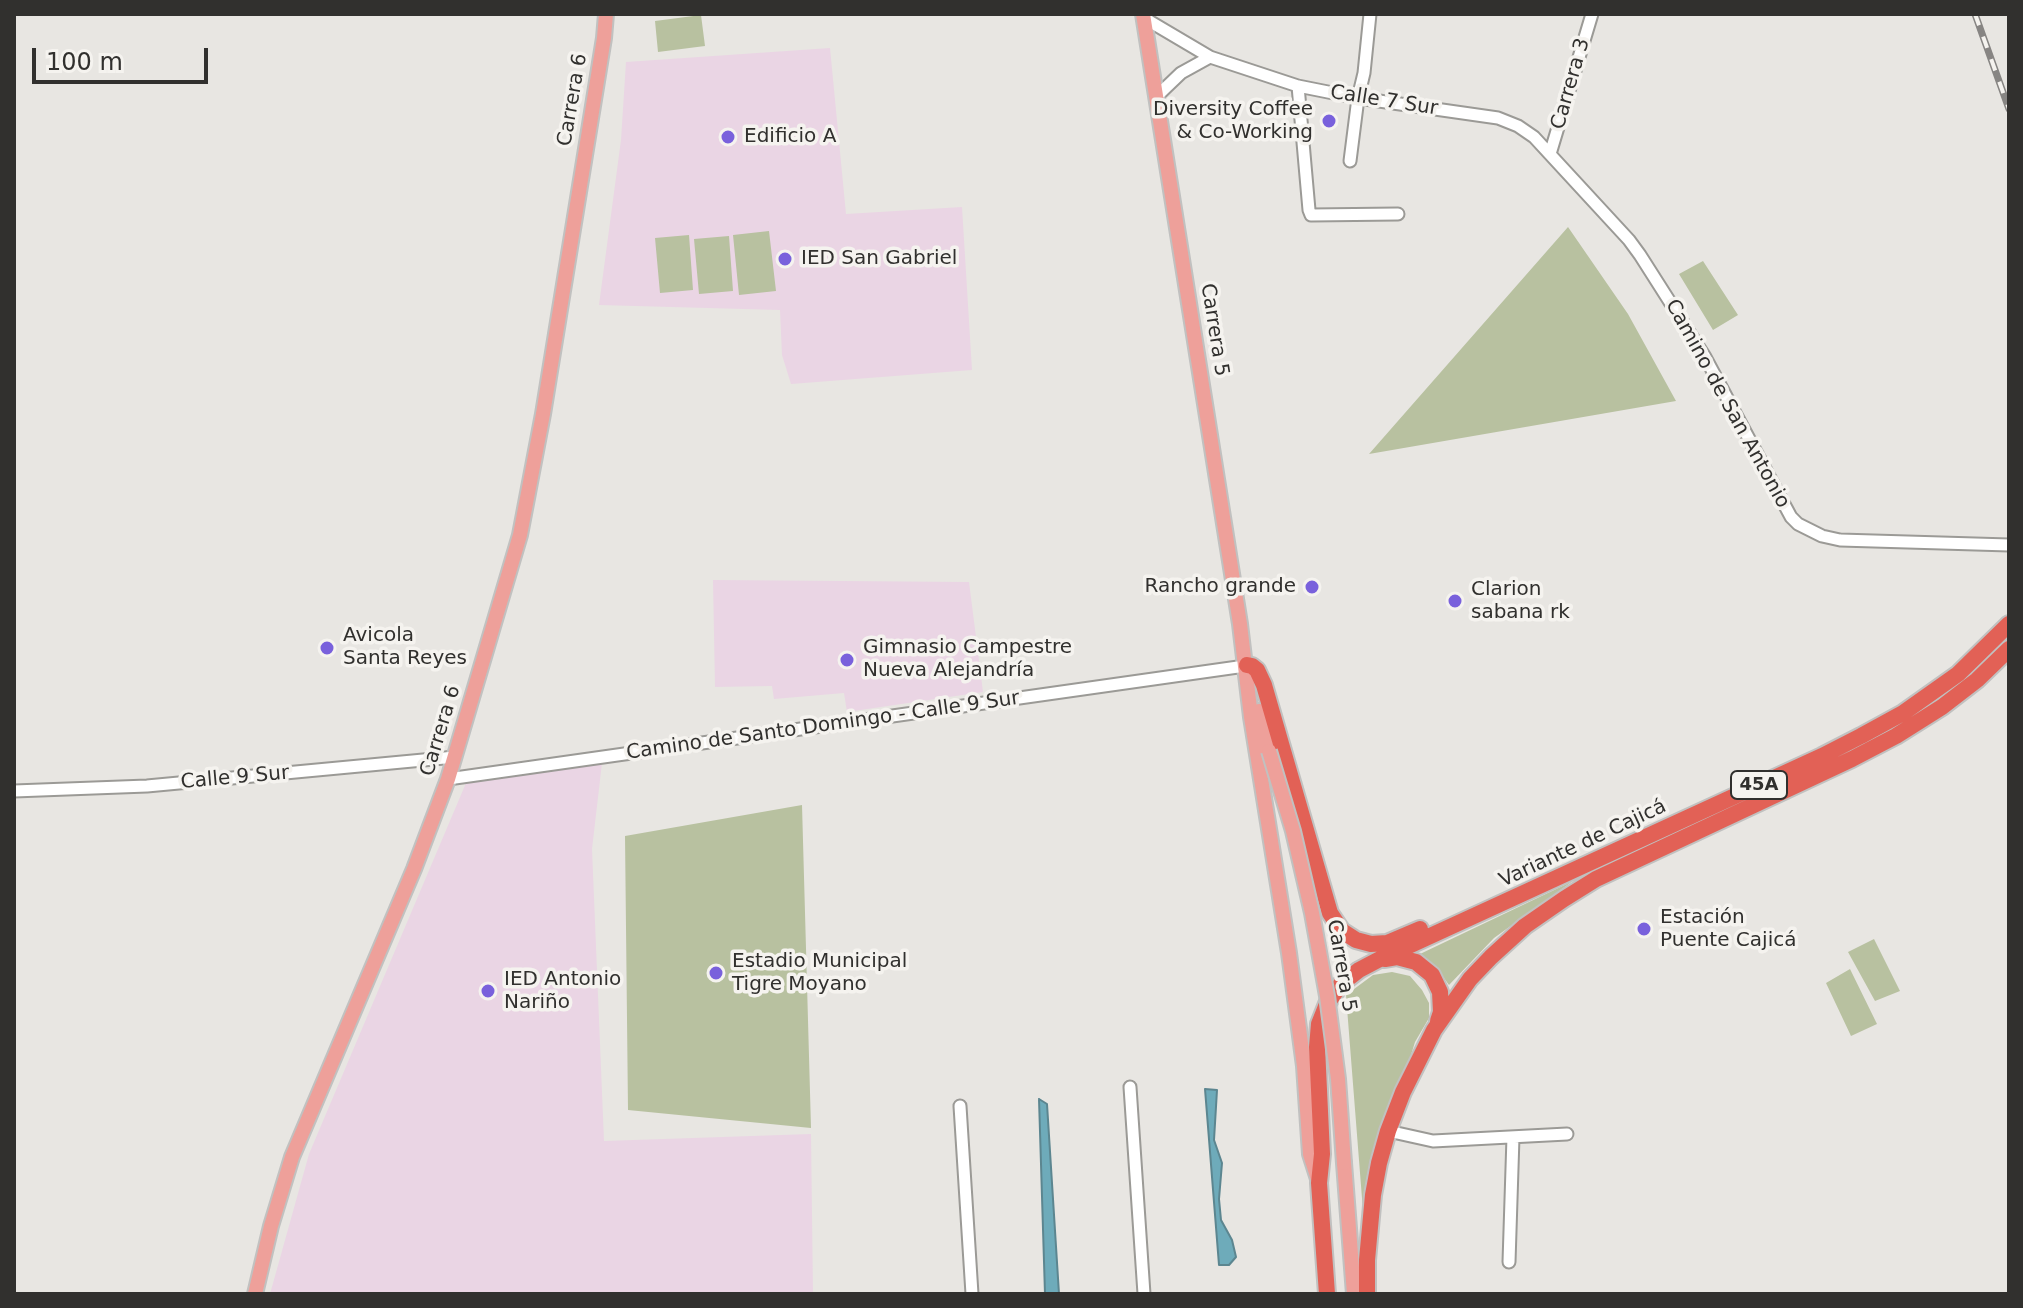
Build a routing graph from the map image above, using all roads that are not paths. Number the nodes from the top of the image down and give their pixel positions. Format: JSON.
{"nodes":[{"id":1,"x":606,"y":14,"type":"edge"},
{"id":2,"x":1370,"y":14,"type":"edge"},
{"id":3,"x":1592,"y":14,"type":"edge"},
{"id":4,"x":1144,"y":16,"type":"edge"},
{"id":5,"x":1210,"y":57,"type":"junction"},
{"id":6,"x":1298,"y":86,"type":"junction"},
{"id":7,"x":1157,"y":96,"type":"junction"},
{"id":8,"x":1358,"y":98,"type":"junction"},
{"id":9,"x":1550,"y":154,"type":"junction"},
{"id":10,"x":1350,"y":161,"type":"dead end"},
{"id":11,"x":1398,"y":214,"type":"dead end"},
{"id":12,"x":2009,"y":545,"type":"edge"},
{"id":13,"x":2009,"y":624,"type":"edge"},
{"id":14,"x":2009,"y":649,"type":"edge"},
{"id":15,"x":1245,"y":662,"type":"junction"},
{"id":16,"x":455,"y":757,"type":"junction"},
{"id":17,"x":448,"y":779,"type":"junction"},
{"id":18,"x":14,"y":791,"type":"edge"},
{"id":19,"x":1486,"y":910,"type":"junction"},
{"id":20,"x":1378,"y":960,"type":"junction"},
{"id":21,"x":1434,"y":1030,"type":"junction"},
{"id":22,"x":1130,"y":1087,"type":"dead end"},
{"id":23,"x":960,"y":1106,"type":"dead end"},
{"id":24,"x":1388,"y":1131,"type":"junction"},
{"id":25,"x":1567,"y":1134,"type":"dead end"},
{"id":26,"x":1513,"y":1137,"type":"junction"},
{"id":27,"x":1319,"y":1183,"type":"junction"},
{"id":28,"x":1509,"y":1262,"type":"dead end"},
{"id":29,"x":255,"y":1294,"type":"edge"},
{"id":30,"x":972,"y":1294,"type":"edge"},
{"id":31,"x":1144,"y":1294,"type":"edge"},
{"id":32,"x":1327,"y":1294,"type":"edge"},
{"id":33,"x":1354,"y":1294,"type":"edge"},
{"id":34,"x":1367,"y":1294,"type":"edge"}],
"edges":[{"from":1,"to":16,"type":"main road","name":"Carrera 6"},
{"from":2,"to":8,"type":"street"},
{"from":3,"to":9,"type":"street","name":"Carrera 3"},
{"from":4,"to":5,"type":"street","name":"Calle 7 Sur"},
{"from":4,"to":7,"type":"main road","name":"Carrera 5","number":"45A"},
{"from":5,"to":6,"type":"street","name":"Calle 7 Sur"},
{"from":5,"to":7,"type":"street"},
{"from":6,"to":8,"type":"street","name":"Calle 7 Sur"},
{"from":6,"to":11,"type":"street"},
{"from":7,"to":15,"type":"main road","name":"Carrera 5","number":"45A"},
{"from":8,"to":9,"type":"street","name":"Calle 7 Sur"},
{"from":8,"to":10,"type":"street"},
{"from":9,"to":12,"type":"street","name":"Camino de San Antonio"},
{"from":13,"to":19,"type":"highway","name":"Variante de Cajicá","number":"45A"},
{"from":14,"to":21,"type":"highway","name":"Variante de Cajicá","number":"45A"},
{"from":15,"to":17,"type":"street","name":"Camino de Santo Domingo - Calle 9 Sur"},
{"from":15,"to":19,"type":"highway"},
{"from":15,"to":27,"type":"main road","name":"Carrera 5","number":"45A"},
{"from":15,"to":33,"type":"main road","name":"Carrera 5","number":"45A","bridge":true},
{"from":16,"to":17,"type":"main road","name":"Carrera 6"},
{"from":16,"to":18,"type":"street","name":"Calle 9 Sur"},
{"from":17,"to":29,"type":"main road","name":"Carrera 6"},
{"from":19,"to":20,"type":"highway","name":"Variante de Cajicá","number":"45A"},
{"from":20,"to":21,"type":"highway"},
{"from":20,"to":27,"type":"highway","name":"Variante de Cajicá","number":"45A"},
{"from":21,"to":24,"type":"highway","name":"Variante de Cajicá","number":"45A"},
{"from":22,"to":31,"type":"street"},
{"from":23,"to":30,"type":"street"},
{"from":24,"to":26,"type":"street"},
{"from":24,"to":34,"type":"highway","name":"Variante de Cajicá","number":"45A"},
{"from":25,"to":26,"type":"street"},
{"from":26,"to":28,"type":"street"},
{"from":27,"to":32,"type":"highway","number":"45A"}]}
